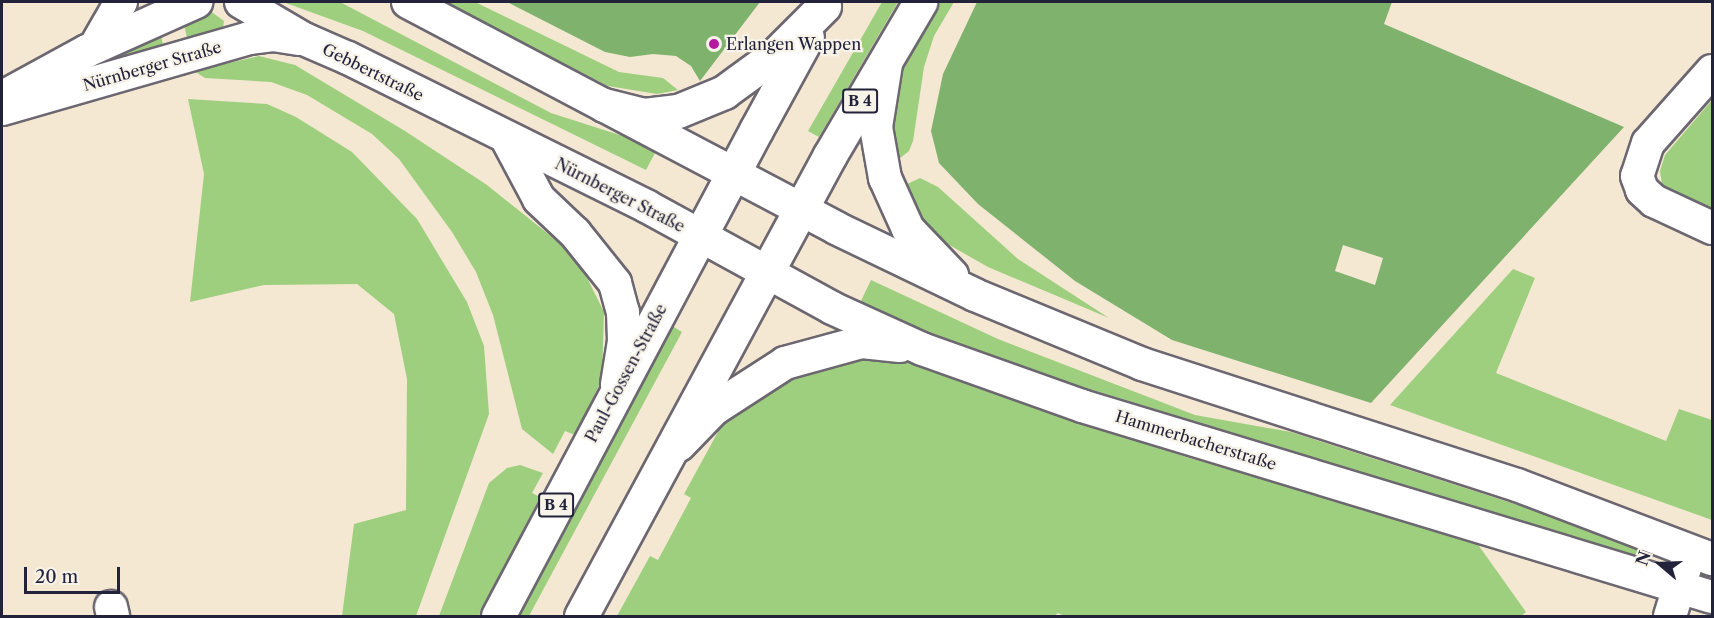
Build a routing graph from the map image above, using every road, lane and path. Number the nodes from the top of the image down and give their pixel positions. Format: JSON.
{"nodes":[{"id":1,"x":121,"y":2,"type":"edge"},
{"id":2,"x":196,"y":2,"type":"edge"},
{"id":3,"x":241,"y":2,"type":"edge"},
{"id":4,"x":408,"y":2,"type":"edge"},
{"id":5,"x":920,"y":2,"type":"edge"},
{"id":6,"x":826,"y":4,"type":"edge"},
{"id":7,"x":304,"y":39,"type":"junction"},
{"id":8,"x":891,"y":46,"type":"junction"},
{"id":9,"x":95,"y":47,"type":"junction"},
{"id":10,"x":1713,"y":71,"type":"edge"},
{"id":11,"x":2,"y":98,"type":"edge"},
{"id":12,"x":604,"y":105,"type":"junction"},
{"id":13,"x":2,"y":109,"type":"edge"},
{"id":14,"x":507,"y":139,"type":"junction"},
{"id":15,"x":733,"y":173,"type":"junction"},
{"id":16,"x":801,"y":209,"type":"junction"},
{"id":17,"x":1713,"y":228,"type":"edge"},
{"id":18,"x":700,"y":235,"type":"junction"},
{"id":19,"x":766,"y":272,"type":"junction"},
{"id":20,"x":975,"y":295,"type":"junction"},
{"id":21,"x":922,"y":349,"type":"junction"},
{"id":22,"x":614,"y":394,"type":"junction"},
{"id":23,"x":666,"y":458,"type":"junction"},
{"id":24,"x":1702,"y":554,"type":"edge"},
{"id":25,"x":1679,"y":586,"type":"junction"},
{"id":26,"x":1713,"y":597,"type":"edge"},
{"id":27,"x":498,"y":616,"type":"edge"},
{"id":28,"x":581,"y":616,"type":"edge"},
{"id":29,"x":1670,"y":616,"type":"edge"}],
"edges":[{"from":1,"to":9,"type":"street","name":"Nürnberger Straße"},
{"from":2,"to":9,"type":"street","name":"Nürnberger Straße"},
{"from":3,"to":7,"type":"street","name":"Gebbertstraße"},
{"from":4,"to":12,"type":"street"},
{"from":5,"to":8,"type":"main road","number":"B 4"},
{"from":6,"to":12,"type":"main road"},
{"from":6,"to":15,"type":"main road","name":"Paul-Gossen-Straße"},
{"from":7,"to":13,"type":"street","name":"Nürnberger Straße"},
{"from":7,"to":14,"type":"street","name":"Gebbertstraße"},
{"from":8,"to":16,"type":"main road","number":"B 4"},
{"from":8,"to":20,"type":"street"},
{"from":9,"to":11,"type":"street","name":"Nürnberger Straße"},
{"from":10,"to":17,"type":"street"},
{"from":12,"to":15,"type":"street"},
{"from":14,"to":18,"type":"street","name":"Nürnberger Straße"},
{"from":14,"to":22,"type":"street"},
{"from":15,"to":16,"type":"street"},
{"from":15,"to":18,"type":"main road","name":"Paul-Gossen-Straße"},
{"from":16,"to":19,"type":"main road"},
{"from":16,"to":20,"type":"street"},
{"from":18,"to":19,"type":"street","name":"Hammerbacherstraße"},
{"from":18,"to":22,"type":"main road","name":"Paul-Gossen-Straße"},
{"from":19,"to":21,"type":"street","name":"Hammerbacherstraße"},
{"from":19,"to":23,"type":"main road"},
{"from":20,"to":24,"type":"street"},
{"from":21,"to":23,"type":"street"},
{"from":21,"to":25,"type":"street","name":"Hammerbacherstraße"},
{"from":22,"to":27,"type":"main road","name":"Paul-Gossen-Straße","number":"B 4"},
{"from":23,"to":28,"type":"main road"},
{"from":24,"to":25,"type":"street"},
{"from":25,"to":26,"type":"street","name":"Hammerbacherstraße"},
{"from":25,"to":29,"type":"street"}]}
